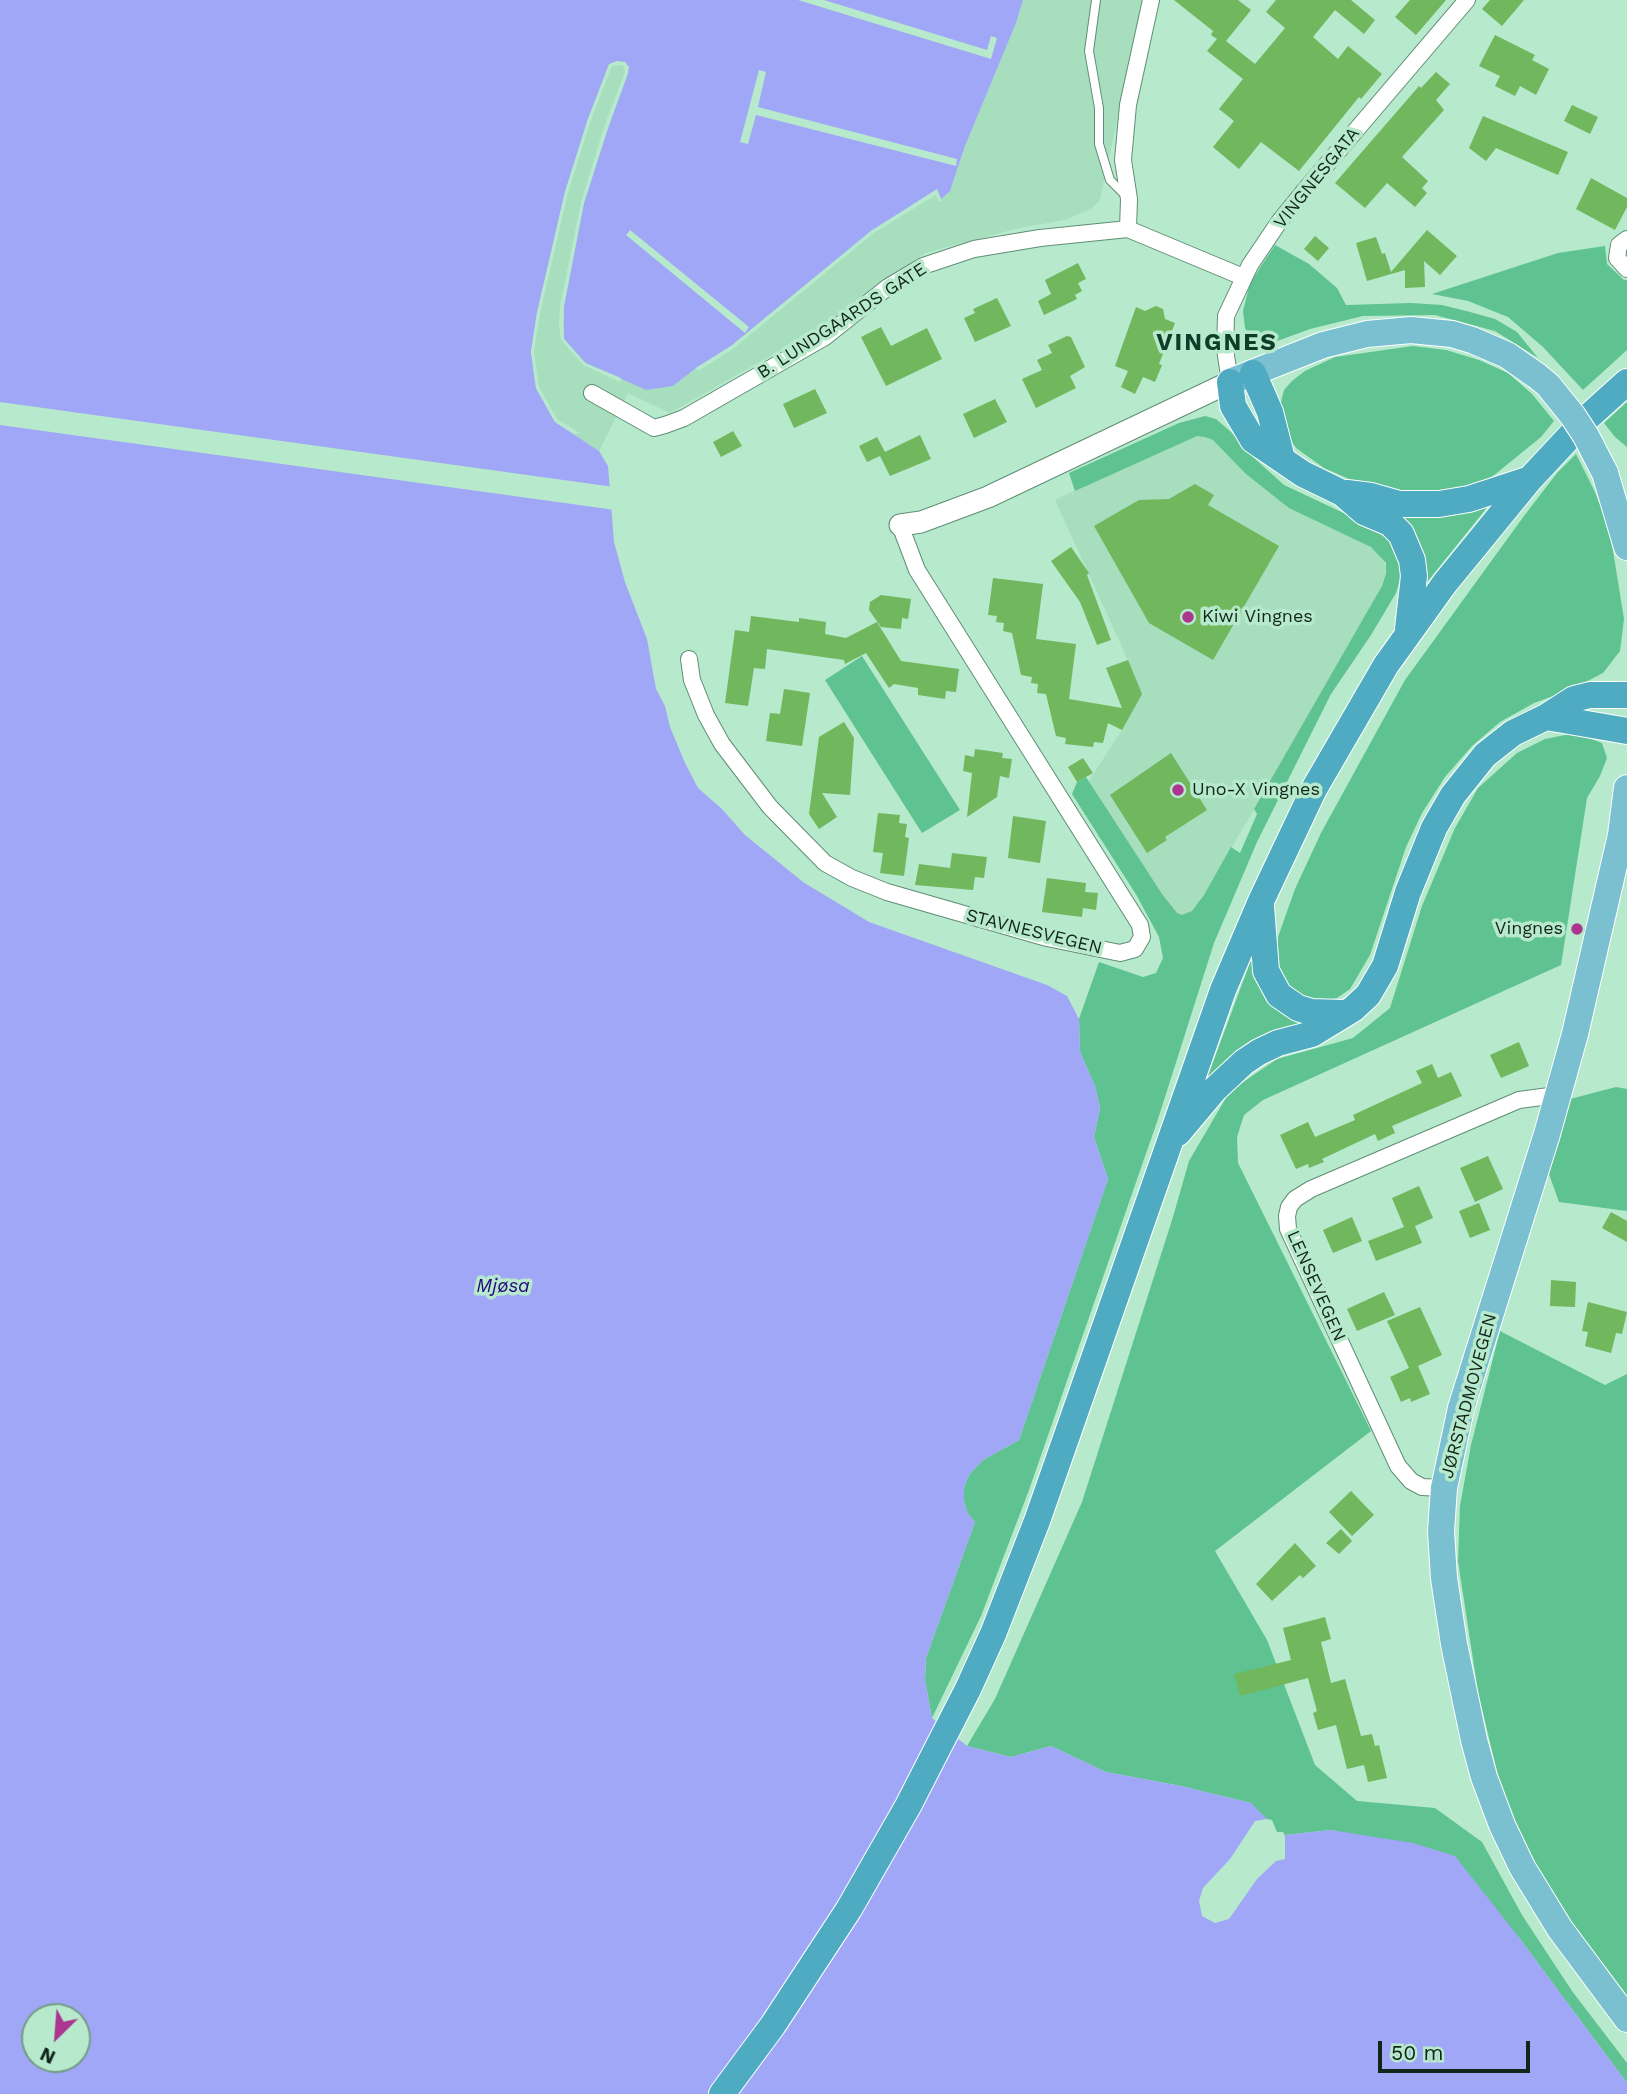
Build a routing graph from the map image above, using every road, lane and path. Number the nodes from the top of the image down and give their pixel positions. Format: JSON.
{"nodes":[{"id":1,"x":1096,"y":0,"type":"edge"},
{"id":2,"x":1151,"y":0,"type":"edge"},
{"id":3,"x":1467,"y":0,"type":"edge"},
{"id":4,"x":1129,"y":199,"type":"junction"},
{"id":5,"x":1128,"y":229,"type":"junction"},
{"id":6,"x":1627,"y":239,"type":"edge"},
{"id":7,"x":1627,"y":269,"type":"edge"},
{"id":8,"x":1243,"y":277,"type":"junction"},
{"id":9,"x":1241,"y":377,"type":"junction"},
{"id":10,"x":1627,"y":382,"type":"edge"},
{"id":11,"x":592,"y":393,"type":"dead end"},
{"id":12,"x":1530,"y":479,"type":"junction"},
{"id":13,"x":1342,"y":493,"type":"junction"},
{"id":14,"x":900,"y":525,"type":"joint"},
{"id":15,"x":1627,"y":547,"type":"edge"},
{"id":16,"x":1408,"y":634,"type":"junction"},
{"id":17,"x":689,"y":659,"type":"dead end"},
{"id":18,"x":1627,"y":695,"type":"edge"},
{"id":19,"x":1546,"y":717,"type":"junction"},
{"id":20,"x":1627,"y":731,"type":"edge"},
{"id":21,"x":1627,"y":788,"type":"edge"},
{"id":22,"x":1261,"y":901,"type":"junction"},
{"id":23,"x":1344,"y":1013,"type":"junction"},
{"id":24,"x":1558,"y":1095,"type":"junction"},
{"id":25,"x":1170,"y":1143,"type":"junction"},
{"id":26,"x":1444,"y":1488,"type":"junction"},
{"id":27,"x":1627,"y":2020,"type":"edge"},
{"id":28,"x":722,"y":2094,"type":"edge"}],
"edges":[{"from":1,"to":4,"type":"lane"},
{"from":2,"to":4,"type":"street"},
{"from":3,"to":8,"type":"street","name":"VINGNESGATA"},
{"from":4,"to":5,"type":"street"},
{"from":5,"to":8,"type":"street"},
{"from":5,"to":11,"type":"street","name":"B. LUNDGAARDS GATE"},
{"from":6,"to":7,"type":"street"},
{"from":8,"to":9,"type":"street","name":"VINGNESGATA"},
{"from":9,"to":13,"type":"highway"},
{"from":9,"to":14,"type":"street"},
{"from":9,"to":15,"type":"main road","bridge":true},
{"from":10,"to":12,"type":"highway"},
{"from":12,"to":13,"type":"highway"},
{"from":12,"to":16,"type":"highway"},
{"from":13,"to":16,"type":"highway"},
{"from":14,"to":17,"type":"street","name":"STAVNESVEGEN"},
{"from":16,"to":22,"type":"highway"},
{"from":18,"to":19,"type":"highway"},
{"from":19,"to":20,"type":"highway"},
{"from":19,"to":23,"type":"highway"},
{"from":21,"to":24,"type":"main road","name":"JØRSTADMOVEGEN"},
{"from":22,"to":23,"type":"highway"},
{"from":22,"to":25,"type":"highway"},
{"from":23,"to":25,"type":"highway"},
{"from":24,"to":26,"type":"main road","name":"JØRSTADMOVEGEN"},
{"from":24,"to":26,"type":"street","name":"LENSEVEGEN"},
{"from":25,"to":28,"type":"highway"},
{"from":26,"to":27,"type":"main road","name":"JØRSTADMOVEGEN"}]}
